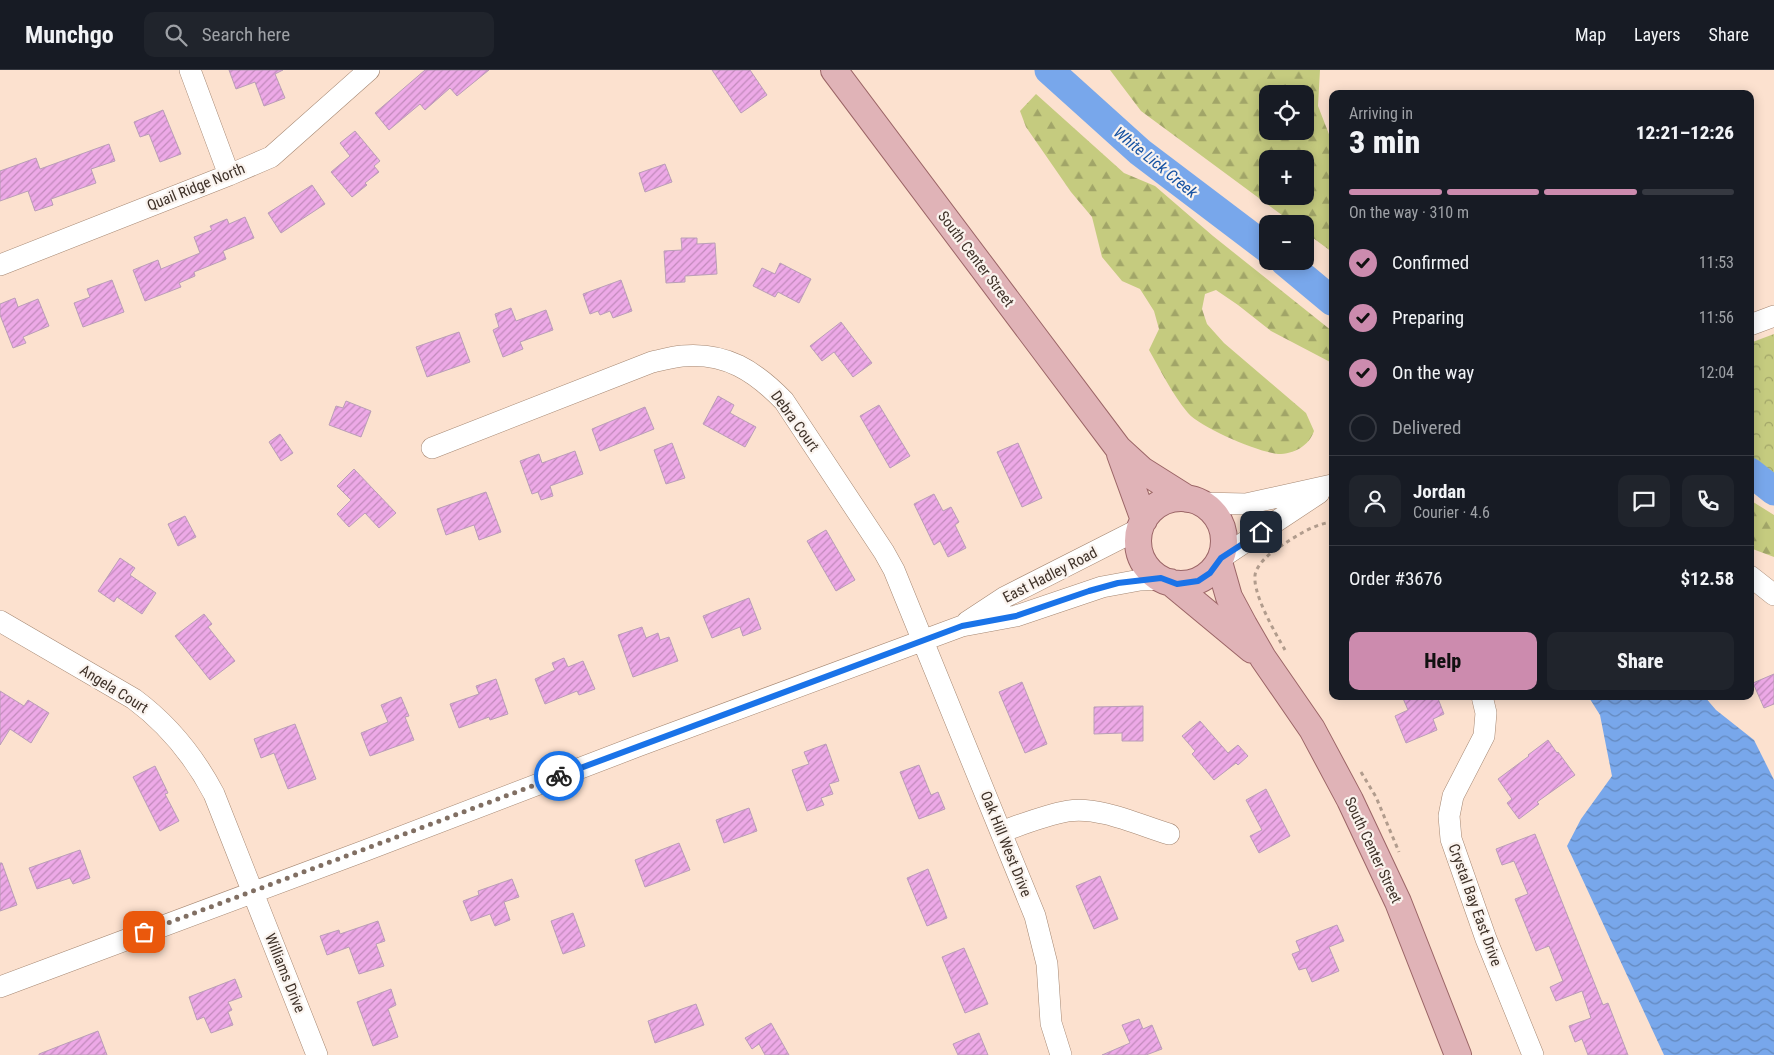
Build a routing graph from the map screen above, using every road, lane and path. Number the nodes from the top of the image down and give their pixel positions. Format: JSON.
{"nodes":[{"id":1,"x":190,"y":70,"type":"edge"},
{"id":2,"x":369,"y":70,"type":"edge"},
{"id":3,"x":834,"y":70,"type":"edge"},
{"id":4,"x":229,"y":175,"type":"junction"},
{"id":5,"x":0,"y":265,"type":"edge"},
{"id":6,"x":1774,"y":316,"type":"edge"},
{"id":7,"x":1754,"y":324,"type":"edge"},
{"id":8,"x":432,"y":448,"type":"dead end"},
{"id":9,"x":1118,"y":448,"type":"junction"},
{"id":10,"x":1329,"y":486,"type":"edge"},
{"id":11,"x":1329,"y":487,"type":"edge"},
{"id":12,"x":1195,"y":501,"type":"junction"},
{"id":13,"x":1142,"y":524,"type":"junction"},
{"id":14,"x":1220,"y":560,"type":"junction"},
{"id":15,"x":1754,"y":579,"type":"edge"},
{"id":16,"x":1165,"y":580,"type":"junction"},
{"id":17,"x":1774,"y":595,"type":"edge"},
{"id":18,"x":0,"y":621,"type":"edge"},
{"id":19,"x":962,"y":626,"type":"junction"},
{"id":20,"x":924,"y":641,"type":"junction"},
{"id":21,"x":1264,"y":658,"type":"junction"},
{"id":22,"x":1483,"y":700,"type":"edge"},
{"id":23,"x":1001,"y":832,"type":"junction"},
{"id":24,"x":1170,"y":834,"type":"dead end"},
{"id":25,"x":252,"y":892,"type":"junction"},
{"id":26,"x":0,"y":987,"type":"edge"},
{"id":27,"x":318,"y":1055,"type":"edge"},
{"id":28,"x":1061,"y":1055,"type":"edge"},
{"id":29,"x":1458,"y":1055,"type":"edge"},
{"id":30,"x":1533,"y":1055,"type":"edge"}],
"edges":[{"from":1,"to":4,"type":"street"},
{"from":2,"to":4,"type":"street","name":"Quail Ridge North"},
{"from":3,"to":9,"type":"main road","name":"South Center Street"},
{"from":4,"to":5,"type":"street","name":"Quail Ridge North"},
{"from":6,"to":7,"type":"street"},
{"from":8,"to":20,"type":"street","name":"Debra Court"},
{"from":9,"to":12,"type":"main road","name":"South Center Street"},
{"from":9,"to":13,"type":"main road","name":"South Center Street"},
{"from":10,"to":12,"type":"street"},
{"from":11,"to":14,"type":"street"},
{"from":12,"to":13,"type":"main road"},
{"from":12,"to":14,"type":"main road"},
{"from":13,"to":16,"type":"main road"},
{"from":13,"to":19,"type":"street","name":"East Hadley Road"},
{"from":14,"to":16,"type":"main road"},
{"from":14,"to":21,"type":"main road","name":"South Center Street"},
{"from":15,"to":17,"type":"street"},
{"from":16,"to":19,"type":"street","name":"East Hadley Road"},
{"from":16,"to":21,"type":"main road","name":"South Center Street"},
{"from":18,"to":25,"type":"street","name":"Angela Court"},
{"from":19,"to":20,"type":"street","name":"East Hadley Road"},
{"from":20,"to":23,"type":"street","name":"Oak Hill West Drive"},
{"from":20,"to":25,"type":"street","name":"East Hadley Road"},
{"from":21,"to":29,"type":"main road","name":"South Center Street"},
{"from":22,"to":30,"type":"street","name":"Crystal Bay East Drive"},
{"from":23,"to":24,"type":"street"},
{"from":23,"to":28,"type":"street","name":"Oak Hill West Drive"},
{"from":25,"to":26,"type":"street","name":"East Hadley Road"},
{"from":25,"to":27,"type":"street","name":"Williams Drive"}]}
